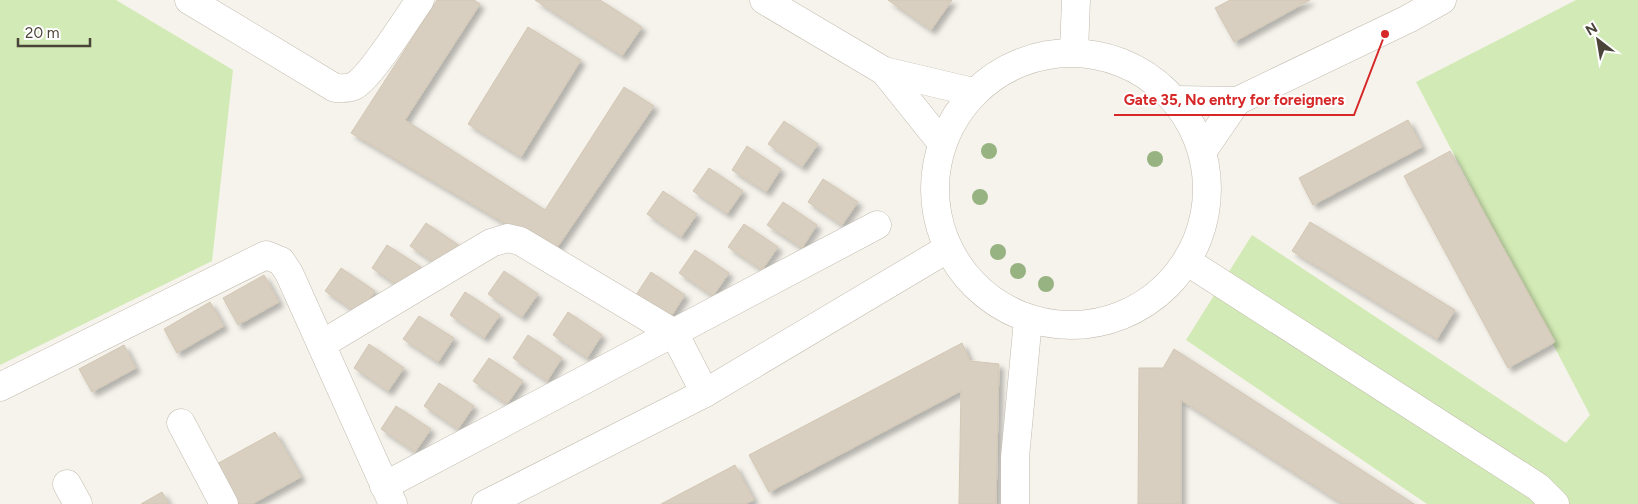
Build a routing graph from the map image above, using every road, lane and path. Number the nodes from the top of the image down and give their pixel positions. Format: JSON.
{"nodes":[{"id":1,"x":190,"y":0,"type":"edge"},
{"id":2,"x":420,"y":0,"type":"edge"},
{"id":3,"x":764,"y":0,"type":"edge"},
{"id":4,"x":1076,"y":0,"type":"edge"},
{"id":5,"x":1442,"y":0,"type":"edge"},
{"id":6,"x":1403,"y":9,"type":"edge"},
{"id":7,"x":1074,"y":50,"type":"junction"},
{"id":8,"x":884,"y":71,"type":"junction"},
{"id":9,"x":973,"y":92,"type":"junction"},
{"id":10,"x":1175,"y":100,"type":"junction"},
{"id":11,"x":1237,"y":101,"type":"junction"},
{"id":12,"x":941,"y":142,"type":"junction"},
{"id":13,"x":1204,"y":149,"type":"junction"},
{"id":14,"x":877,"y":225,"type":"dead end"},
{"id":15,"x":947,"y":249,"type":"junction"},
{"id":16,"x":1188,"y":262,"type":"junction"},
{"id":17,"x":1028,"y":320,"type":"junction"},
{"id":18,"x":674,"y":333,"type":"junction"},
{"id":19,"x":322,"y":344,"type":"junction"},
{"id":20,"x":0,"y":388,"type":"edge"},
{"id":21,"x":705,"y":393,"type":"junction"},
{"id":22,"x":181,"y":423,"type":"dead end"},
{"id":23,"x":388,"y":495,"type":"edge"},
{"id":24,"x":224,"y":504,"type":"edge"},
{"id":25,"x":486,"y":504,"type":"edge"},
{"id":26,"x":1015,"y":504,"type":"edge"},
{"id":27,"x":1555,"y":504,"type":"edge"}],
"edges":[{"from":1,"to":2,"type":"street"},
{"from":3,"to":8,"type":"street"},
{"from":4,"to":7,"type":"street"},
{"from":5,"to":6,"type":"street"},
{"from":6,"to":11,"type":"street"},
{"from":7,"to":9,"type":"street"},
{"from":7,"to":10,"type":"street"},
{"from":8,"to":9,"type":"street"},
{"from":8,"to":12,"type":"street"},
{"from":9,"to":12,"type":"street"},
{"from":10,"to":11,"type":"street"},
{"from":10,"to":13,"type":"street"},
{"from":11,"to":13,"type":"street"},
{"from":12,"to":15,"type":"street"},
{"from":13,"to":16,"type":"street"},
{"from":14,"to":18,"type":"street"},
{"from":15,"to":17,"type":"street"},
{"from":15,"to":21,"type":"street"},
{"from":16,"to":17,"type":"street"},
{"from":16,"to":27,"type":"street"},
{"from":17,"to":26,"type":"street"},
{"from":18,"to":19,"type":"street"},
{"from":18,"to":21,"type":"street"},
{"from":18,"to":23,"type":"street"},
{"from":19,"to":20,"type":"street"},
{"from":19,"to":23,"type":"street"},
{"from":21,"to":25,"type":"street"},
{"from":22,"to":24,"type":"street"}]}
